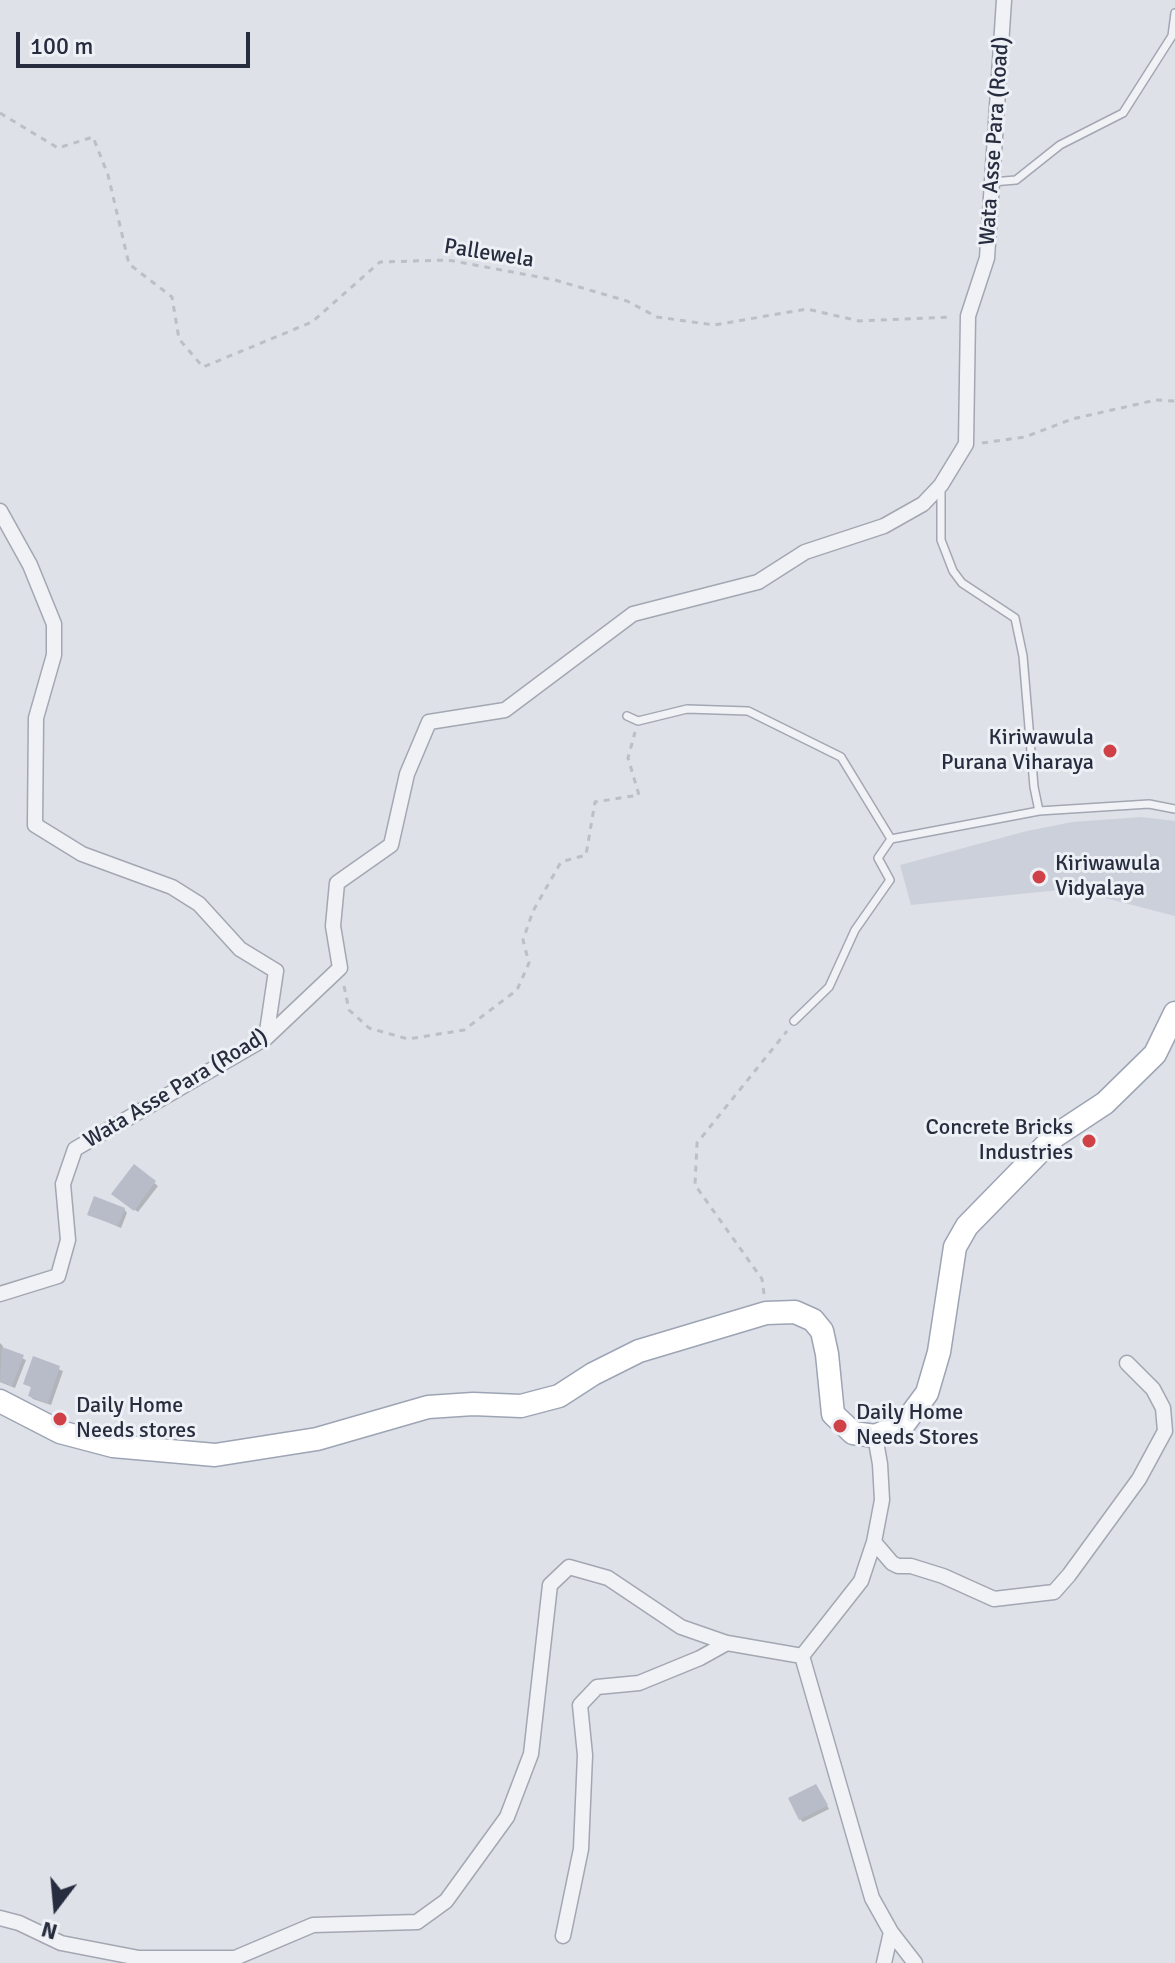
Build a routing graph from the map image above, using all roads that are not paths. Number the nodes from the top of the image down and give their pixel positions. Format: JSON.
{"nodes":[{"id":1,"x":1004,"y":0,"type":"edge"},
{"id":2,"x":1175,"y":13,"type":"edge"},
{"id":3,"x":992,"y":182,"type":"junction"},
{"id":4,"x":941,"y":485,"type":"junction"},
{"id":5,"x":0,"y":511,"type":"edge"},
{"id":6,"x":627,"y":716,"type":"dead end"},
{"id":7,"x":1175,"y":809,"type":"edge"},
{"id":8,"x":1039,"y":811,"type":"junction"},
{"id":9,"x":891,"y":839,"type":"junction"},
{"id":10,"x":1175,"y":1013,"type":"edge"},
{"id":11,"x":794,"y":1021,"type":"road end"},
{"id":12,"x":266,"y":1038,"type":"junction"},
{"id":13,"x":0,"y":1294,"type":"edge"},
{"id":14,"x":1127,"y":1363,"type":"dead end"},
{"id":15,"x":0,"y":1401,"type":"edge"},
{"id":16,"x":875,"y":1436,"type":"junction"},
{"id":17,"x":874,"y":1542,"type":"junction"},
{"id":18,"x":727,"y":1643,"type":"junction"},
{"id":19,"x":802,"y":1656,"type":"junction"},
{"id":20,"x":0,"y":1918,"type":"edge"},
{"id":21,"x":891,"y":1932,"type":"junction"},
{"id":22,"x":563,"y":1936,"type":"dead end"},
{"id":23,"x":234,"y":1960,"type":"edge"},
{"id":24,"x":884,"y":1963,"type":"edge"},
{"id":25,"x":915,"y":1963,"type":"edge"}],
"edges":[{"from":1,"to":3,"type":"street","name":"Wata Asse Para (Road)"},
{"from":2,"to":3,"type":"lane"},
{"from":3,"to":4,"type":"street","name":"Wata Asse Para (Road)"},
{"from":4,"to":8,"type":"lane"},
{"from":4,"to":12,"type":"street","name":"Wata Asse Para (Road)"},
{"from":5,"to":12,"type":"street"},
{"from":6,"to":9,"type":"lane"},
{"from":7,"to":8,"type":"lane"},
{"from":8,"to":9,"type":"lane"},
{"from":9,"to":11,"type":"lane"},
{"from":10,"to":16,"type":"main road"},
{"from":12,"to":13,"type":"street","name":"Wata Asse Para (Road)"},
{"from":14,"to":17,"type":"street"},
{"from":15,"to":16,"type":"main road"},
{"from":16,"to":17,"type":"street"},
{"from":17,"to":19,"type":"street"},
{"from":18,"to":19,"type":"street"},
{"from":18,"to":22,"type":"street"},
{"from":18,"to":23,"type":"street"},
{"from":19,"to":21,"type":"street"},
{"from":20,"to":23,"type":"street"},
{"from":21,"to":24,"type":"street"},
{"from":21,"to":25,"type":"street"}]}
